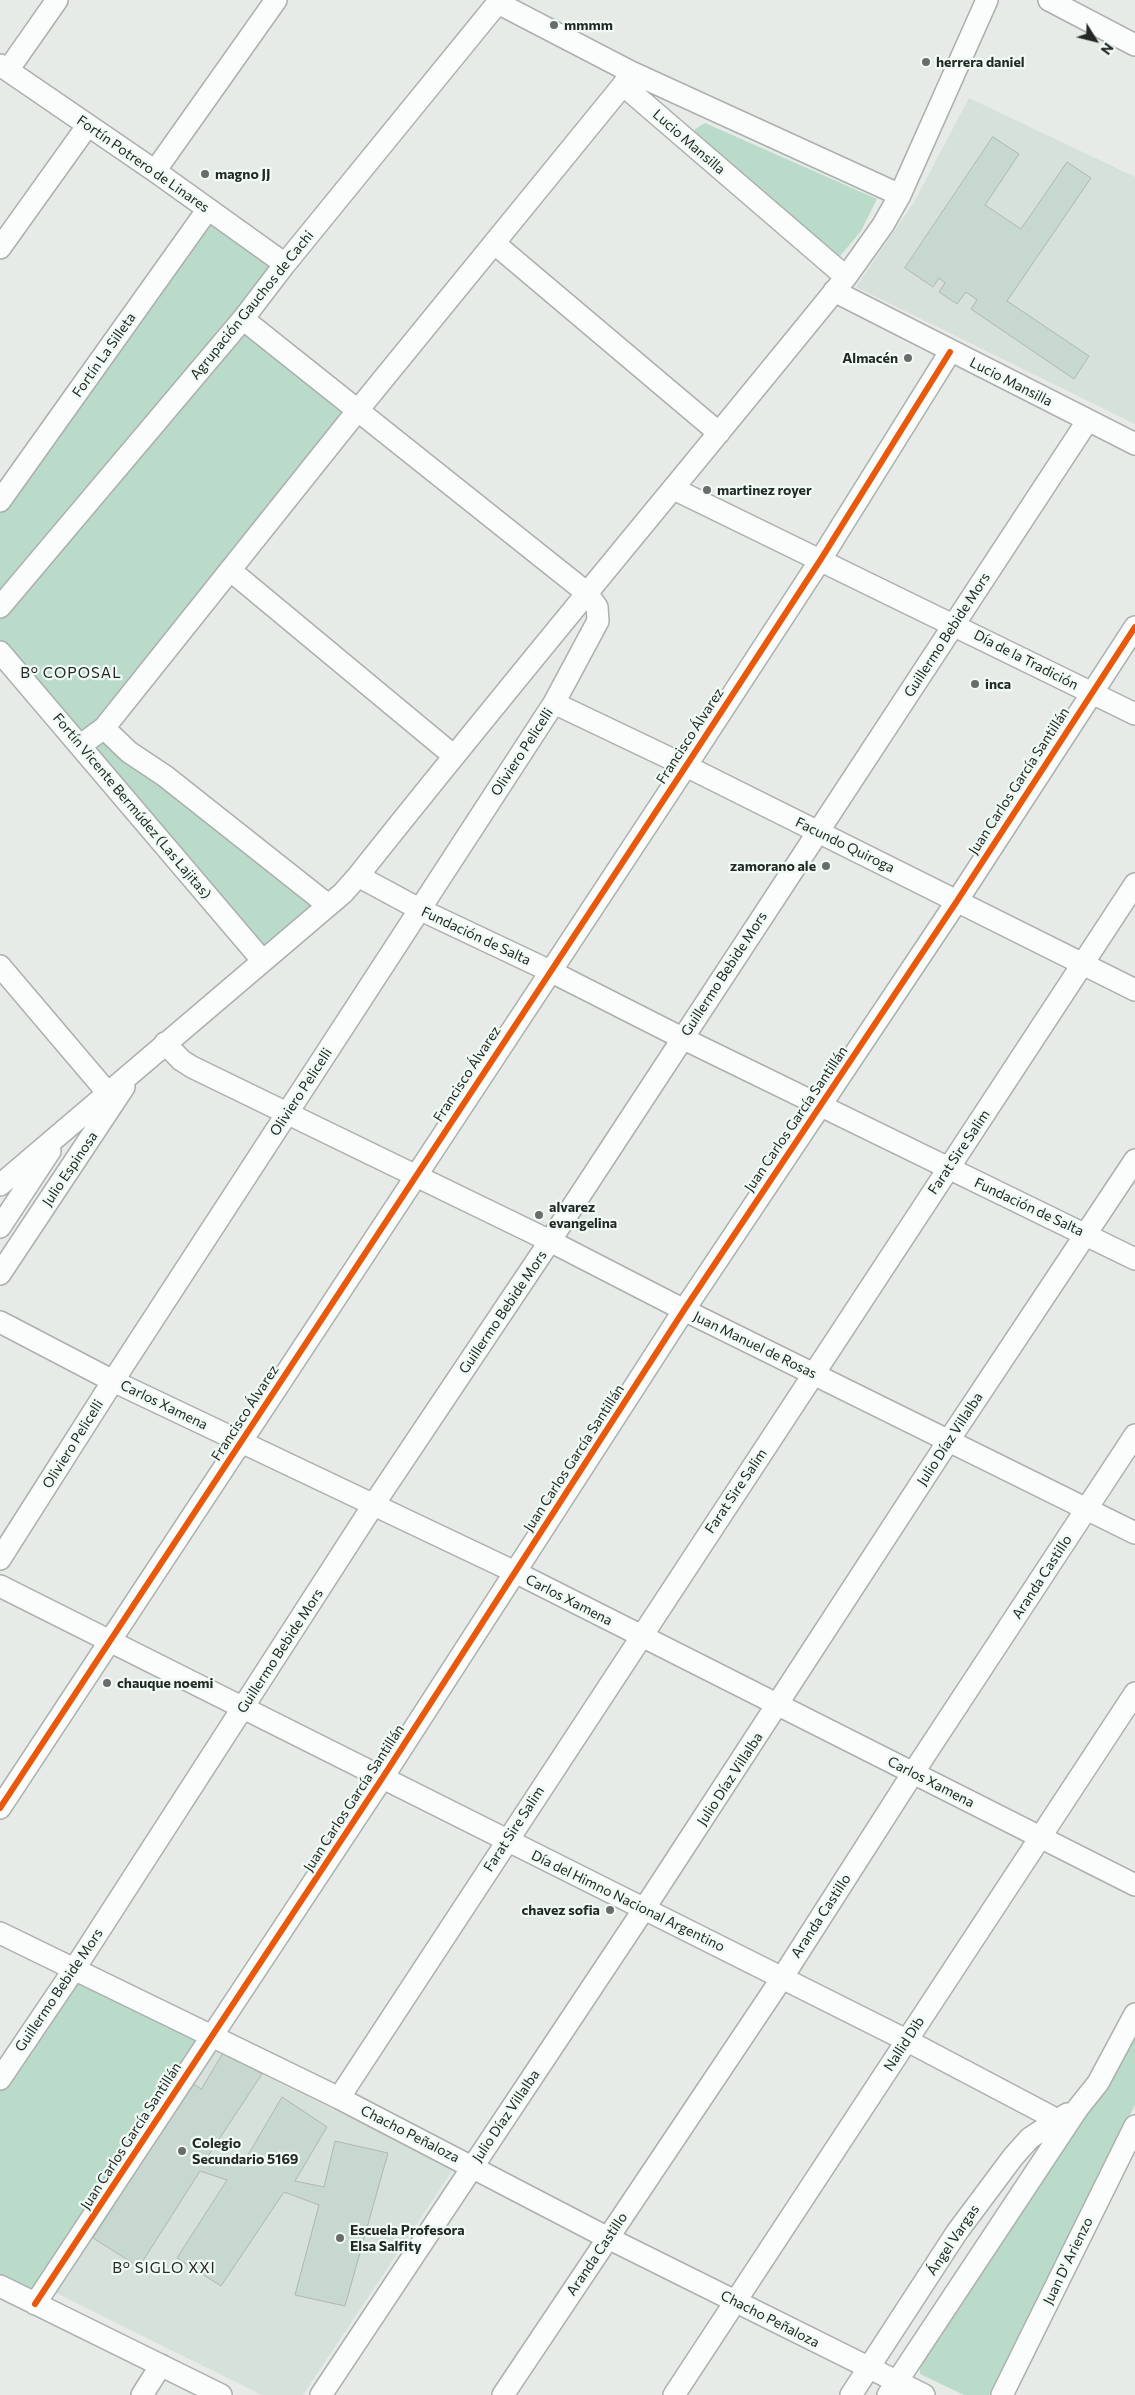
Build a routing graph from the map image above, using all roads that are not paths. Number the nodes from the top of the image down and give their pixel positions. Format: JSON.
{"nodes":[{"id":1,"x":57,"y":0,"type":"edge"},
{"id":2,"x":276,"y":0,"type":"edge"},
{"id":3,"x":987,"y":0,"type":"edge"},
{"id":4,"x":1048,"y":0,"type":"edge"},
{"id":5,"x":499,"y":2,"type":"edge"},
{"id":6,"x":1135,"y":45,"type":"edge"},
{"id":7,"x":4,"y":67,"type":"edge"},
{"id":8,"x":627,"y":79,"type":"junction"},
{"id":9,"x":88,"y":125,"type":"junction"},
{"id":10,"x":155,"y":171,"type":"junction"},
{"id":11,"x":900,"y":195,"type":"junction"},
{"id":12,"x":208,"y":209,"type":"junction"},
{"id":13,"x":494,"y":244,"type":"junction"},
{"id":14,"x":0,"y":248,"type":"edge"},
{"id":15,"x":285,"y":264,"type":"junction"},
{"id":16,"x":840,"y":284,"type":"junction"},
{"id":17,"x":243,"y":319,"type":"junction"},
{"id":18,"x":950,"y":352,"type":"junction"},
{"id":19,"x":358,"y":410,"type":"junction"},
{"id":20,"x":1088,"y":420,"type":"junction"},
{"id":21,"x":719,"y":432,"type":"junction"},
{"id":22,"x":1135,"y":444,"type":"edge"},
{"id":23,"x":674,"y":489,"type":"junction"},
{"id":24,"x":0,"y":501,"type":"edge"},
{"id":25,"x":821,"y":559,"type":"junction"},
{"id":26,"x":230,"y":570,"type":"junction"},
{"id":27,"x":587,"y":593,"type":"junction"},
{"id":28,"x":0,"y":607,"type":"edge"},
{"id":29,"x":955,"y":624,"type":"junction"},
{"id":30,"x":1135,"y":627,"type":"edge"},
{"id":31,"x":0,"y":652,"type":"edge"},
{"id":32,"x":1091,"y":693,"type":"junction"},
{"id":33,"x":554,"y":703,"type":"junction"},
{"id":34,"x":1135,"y":714,"type":"edge"},
{"id":35,"x":104,"y":728,"type":"junction"},
{"id":36,"x":81,"y":745,"type":"junction"},
{"id":37,"x":454,"y":756,"type":"junction"},
{"id":38,"x":686,"y":766,"type":"junction"},
{"id":39,"x":817,"y":832,"type":"junction"},
{"id":40,"x":358,"y":876,"type":"junction"},
{"id":41,"x":1135,"y":884,"type":"edge"},
{"id":42,"x":957,"y":901,"type":"junction"},
{"id":43,"x":328,"y":905,"type":"junction"},
{"id":44,"x":420,"y":910,"type":"junction"},
{"id":45,"x":262,"y":960,"type":"junction"},
{"id":46,"x":1084,"y":964,"type":"junction"},
{"id":47,"x":0,"y":966,"type":"edge"},
{"id":48,"x":550,"y":971,"type":"junction"},
{"id":49,"x":1135,"y":990,"type":"edge"},
{"id":50,"x":682,"y":1038,"type":"junction"},
{"id":51,"x":166,"y":1043,"type":"junction"},
{"id":52,"x":140,"y":1064,"type":"junction"},
{"id":53,"x":106,"y":1092,"type":"junction"},
{"id":54,"x":822,"y":1105,"type":"junction"},
{"id":55,"x":287,"y":1114,"type":"junction"},
{"id":56,"x":64,"y":1130,"type":"junction"},
{"id":57,"x":1135,"y":1160,"type":"edge"},
{"id":58,"x":947,"y":1169,"type":"junction"},
{"id":59,"x":416,"y":1175,"type":"junction"},
{"id":60,"x":0,"y":1185,"type":"edge"},
{"id":61,"x":0,"y":1227,"type":"edge"},
{"id":62,"x":1086,"y":1234,"type":"junction"},
{"id":63,"x":550,"y":1241,"type":"junction"},
{"id":64,"x":1135,"y":1259,"type":"edge"},
{"id":65,"x":0,"y":1274,"type":"edge"},
{"id":66,"x":684,"y":1310,"type":"junction"},
{"id":67,"x":0,"y":1322,"type":"edge"},
{"id":68,"x":814,"y":1374,"type":"junction"},
{"id":69,"x":113,"y":1381,"type":"junction"},
{"id":70,"x":1135,"y":1435,"type":"edge"},
{"id":71,"x":949,"y":1440,"type":"junction"},
{"id":72,"x":241,"y":1442,"type":"junction"},
{"id":73,"x":374,"y":1504,"type":"junction"},
{"id":74,"x":1086,"y":1510,"type":"junction"},
{"id":75,"x":1135,"y":1533,"type":"edge"},
{"id":76,"x":0,"y":1559,"type":"edge"},
{"id":77,"x":515,"y":1572,"type":"junction"},
{"id":78,"x":0,"y":1586,"type":"edge"},
{"id":79,"x":640,"y":1637,"type":"junction"},
{"id":80,"x":111,"y":1640,"type":"junction"},
{"id":81,"x":1135,"y":1693,"type":"edge"},
{"id":82,"x":777,"y":1706,"type":"junction"},
{"id":83,"x":244,"y":1707,"type":"junction"},
{"id":84,"x":913,"y":1773,"type":"junction"},
{"id":85,"x":383,"y":1777,"type":"junction"},
{"id":86,"x":0,"y":1808,"type":"edge"},
{"id":87,"x":1040,"y":1837,"type":"junction"},
{"id":88,"x":507,"y":1841,"type":"junction"},
{"id":89,"x":1135,"y":1885,"type":"edge"},
{"id":90,"x":644,"y":1909,"type":"junction"},
{"id":91,"x":0,"y":1933,"type":"edge"},
{"id":92,"x":74,"y":1968,"type":"junction"},
{"id":93,"x":782,"y":1978,"type":"junction"},
{"id":94,"x":1135,"y":2014,"type":"edge"},
{"id":95,"x":212,"y":2036,"type":"junction"},
{"id":96,"x":906,"y":2040,"type":"junction"},
{"id":97,"x":0,"y":2080,"type":"edge"},
{"id":98,"x":339,"y":2098,"type":"junction"},
{"id":99,"x":1059,"y":2126,"type":"junction"},
{"id":100,"x":1135,"y":2126,"type":"edge"},
{"id":101,"x":472,"y":2166,"type":"junction"},
{"id":102,"x":608,"y":2238,"type":"junction"},
{"id":103,"x":0,"y":2286,"type":"edge"},
{"id":104,"x":735,"y":2300,"type":"junction"},
{"id":105,"x":35,"y":2304,"type":"junction"},
{"id":106,"x":161,"y":2365,"type":"junction"},
{"id":107,"x":869,"y":2368,"type":"junction"},
{"id":108,"x":892,"y":2388,"type":"edge"},
{"id":109,"x":142,"y":2395,"type":"edge"},
{"id":110,"x":221,"y":2395,"type":"edge"},
{"id":111,"x":321,"y":2395,"type":"edge"},
{"id":112,"x":503,"y":2395,"type":"edge"},
{"id":113,"x":674,"y":2395,"type":"edge"},
{"id":114,"x":851,"y":2395,"type":"edge"},
{"id":115,"x":924,"y":2395,"type":"edge"},
{"id":116,"x":1002,"y":2395,"type":"edge"}],
"edges":[{"from":1,"to":7,"type":"street"},
{"from":2,"to":10,"type":"street"},
{"from":3,"to":11,"type":"street"},
{"from":4,"to":6,"type":"street"},
{"from":5,"to":8,"type":"street"},
{"from":5,"to":15,"type":"street","name":"Agrupación Gauchos de Cachi"},
{"from":7,"to":9,"type":"street","name":"Fortín Potrero de Linares"},
{"from":8,"to":11,"type":"street"},
{"from":8,"to":13,"type":"street"},
{"from":8,"to":16,"type":"street","name":"Lucio Mansilla"},
{"from":9,"to":10,"type":"street","name":"Fortín Potrero de Linares"},
{"from":9,"to":14,"type":"street"},
{"from":10,"to":12,"type":"street","name":"Fortín Potrero de Linares"},
{"from":11,"to":16,"type":"street"},
{"from":12,"to":15,"type":"street","name":"Fortín Potrero de Linares"},
{"from":12,"to":24,"type":"street","name":"Fortín La Silleta"},
{"from":13,"to":19,"type":"street"},
{"from":13,"to":21,"type":"street"},
{"from":15,"to":17,"type":"street","name":"Agrupación Gauchos de Cachi"},
{"from":16,"to":18,"type":"street","name":"Lucio Mansilla"},
{"from":16,"to":21,"type":"street"},
{"from":17,"to":19,"type":"street"},
{"from":17,"to":28,"type":"street","name":"Agrupación Gauchos de Cachi"},
{"from":18,"to":20,"type":"street","name":"Lucio Mansilla"},
{"from":18,"to":25,"type":"street","name":"Francisco Álvarez"},
{"from":19,"to":26,"type":"street"},
{"from":19,"to":27,"type":"street"},
{"from":20,"to":22,"type":"street","name":"Lucio Mansilla"},
{"from":20,"to":29,"type":"street","name":"Guillermo Bebide Mors"},
{"from":21,"to":23,"type":"street"},
{"from":23,"to":25,"type":"street","name":"Día de la Tradición"},
{"from":23,"to":27,"type":"street"},
{"from":25,"to":29,"type":"street","name":"Día de la Tradición"},
{"from":25,"to":38,"type":"street","name":"Francisco Álvarez"},
{"from":26,"to":35,"type":"street"},
{"from":26,"to":37,"type":"street"},
{"from":27,"to":33,"type":"street","name":"Oliviero Pelicelli"},
{"from":27,"to":37,"type":"street"},
{"from":29,"to":32,"type":"street","name":"Día de la Tradición"},
{"from":29,"to":39,"type":"street","name":"Guillermo Bebide Mors"},
{"from":30,"to":32,"type":"street","name":"Juan Carlos García Santillán"},
{"from":31,"to":36,"type":"street","name":"Fortín Vicente Bermúdez (Las Lajitas)"},
{"from":32,"to":34,"type":"street","name":"Día de la Tradición"},
{"from":32,"to":42,"type":"street","name":"Juan Carlos García Santillán"},
{"from":33,"to":38,"type":"street","name":"Facundo Quiroga"},
{"from":33,"to":44,"type":"street","name":"Oliviero Pelicelli"},
{"from":35,"to":36,"type":"street"},
{"from":35,"to":43,"type":"street"},
{"from":36,"to":45,"type":"street","name":"Fortín Vicente Bermúdez (Las Lajitas)"},
{"from":37,"to":40,"type":"street"},
{"from":38,"to":39,"type":"street","name":"Facundo Quiroga"},
{"from":38,"to":48,"type":"street","name":"Francisco Álvarez"},
{"from":39,"to":42,"type":"street","name":"Facundo Quiroga"},
{"from":39,"to":50,"type":"street","name":"Guillermo Bebide Mors"},
{"from":40,"to":43,"type":"street"},
{"from":40,"to":44,"type":"street","name":"Fundación de Salta"},
{"from":41,"to":46,"type":"street","name":"Farat Sire Salim"},
{"from":42,"to":46,"type":"street","name":"Facundo Quiroga"},
{"from":42,"to":54,"type":"street","name":"Juan Carlos García Santillán"},
{"from":43,"to":45,"type":"street"},
{"from":44,"to":48,"type":"street","name":"Fundación de Salta"},
{"from":44,"to":55,"type":"street","name":"Oliviero Pelicelli"},
{"from":45,"to":51,"type":"street"},
{"from":46,"to":49,"type":"street","name":"Facundo Quiroga"},
{"from":46,"to":58,"type":"street","name":"Farat Sire Salim"},
{"from":47,"to":53,"type":"street"},
{"from":48,"to":50,"type":"street","name":"Fundación de Salta"},
{"from":48,"to":59,"type":"street","name":"Francisco Álvarez"},
{"from":50,"to":54,"type":"street","name":"Fundación de Salta"},
{"from":50,"to":63,"type":"street","name":"Guillermo Bebide Mors"},
{"from":51,"to":52,"type":"street"},
{"from":51,"to":55,"type":"street","name":"Juan Manuel de Rosas"},
{"from":52,"to":53,"type":"street"},
{"from":52,"to":65,"type":"street","name":"Julio Espinosa"},
{"from":53,"to":56,"type":"street"},
{"from":54,"to":58,"type":"street","name":"Fundación de Salta"},
{"from":54,"to":66,"type":"street","name":"Juan Carlos García Santillán"},
{"from":55,"to":59,"type":"street","name":"Juan Manuel de Rosas"},
{"from":55,"to":69,"type":"street","name":"Oliviero Pelicelli"},
{"from":56,"to":60,"type":"street"},
{"from":56,"to":61,"type":"street","name":"Julio Espinosa"},
{"from":57,"to":62,"type":"street","name":"Julio Díaz Villalba"},
{"from":58,"to":62,"type":"street","name":"Fundación de Salta"},
{"from":58,"to":68,"type":"street","name":"Farat Sire Salim"},
{"from":59,"to":63,"type":"street","name":"Juan Manuel de Rosas"},
{"from":59,"to":72,"type":"street","name":"Francisco Álvarez"},
{"from":62,"to":64,"type":"street","name":"Fundación de Salta"},
{"from":62,"to":71,"type":"street","name":"Julio Díaz Villalba"},
{"from":63,"to":66,"type":"street","name":"Juan Manuel de Rosas"},
{"from":63,"to":73,"type":"street","name":"Guillermo Bebide Mors"},
{"from":66,"to":68,"type":"street","name":"Juan Manuel de Rosas"},
{"from":66,"to":77,"type":"street","name":"Juan Carlos García Santillán"},
{"from":67,"to":69,"type":"street","name":"Carlos Xamena"},
{"from":68,"to":71,"type":"street","name":"Juan Manuel de Rosas"},
{"from":68,"to":79,"type":"street","name":"Farat Sire Salim"},
{"from":69,"to":72,"type":"street","name":"Carlos Xamena"},
{"from":69,"to":76,"type":"street","name":"Oliviero Pelicelli"},
{"from":70,"to":74,"type":"street","name":"Aranda Castillo"},
{"from":71,"to":74,"type":"street","name":"Juan Manuel de Rosas"},
{"from":71,"to":82,"type":"street","name":"Julio Díaz Villalba"},
{"from":72,"to":73,"type":"street","name":"Carlos Xamena"},
{"from":72,"to":80,"type":"street","name":"Francisco Álvarez"},
{"from":73,"to":77,"type":"street","name":"Carlos Xamena"},
{"from":73,"to":83,"type":"street","name":"Guillermo Bebide Mors"},
{"from":74,"to":75,"type":"street","name":"Juan Manuel de Rosas"},
{"from":74,"to":84,"type":"street","name":"Aranda Castillo"},
{"from":77,"to":79,"type":"street","name":"Carlos Xamena"},
{"from":77,"to":85,"type":"street","name":"Juan Carlos García Santillán"},
{"from":78,"to":80,"type":"street","name":"Día del Himno Nacional Argentino"},
{"from":79,"to":82,"type":"street","name":"Carlos Xamena"},
{"from":79,"to":88,"type":"street","name":"Farat Sire Salim"},
{"from":80,"to":83,"type":"street","name":"Día del Himno Nacional Argentino"},
{"from":80,"to":86,"type":"street","name":"Francisco Álvarez"},
{"from":81,"to":87,"type":"street","name":"Nallid Dib"},
{"from":82,"to":84,"type":"street","name":"Carlos Xamena"},
{"from":82,"to":90,"type":"street","name":"Julio Díaz Villalba"},
{"from":83,"to":85,"type":"street","name":"Día del Himno Nacional Argentino"},
{"from":83,"to":92,"type":"street","name":"Guillermo Bebide Mors"},
{"from":84,"to":87,"type":"street","name":"Carlos Xamena"},
{"from":84,"to":93,"type":"street","name":"Aranda Castillo"},
{"from":85,"to":88,"type":"street","name":"Día del Himno Nacional Argentino"},
{"from":85,"to":95,"type":"street","name":"Juan Carlos García Santillán"},
{"from":87,"to":89,"type":"street","name":"Carlos Xamena"},
{"from":87,"to":96,"type":"street","name":"Nallid Dib"},
{"from":88,"to":90,"type":"street","name":"Día del Himno Nacional Argentino"},
{"from":88,"to":98,"type":"street","name":"Farat Sire Salim"},
{"from":90,"to":93,"type":"street","name":"Día del Himno Nacional Argentino"},
{"from":90,"to":101,"type":"street","name":"Julio Díaz Villalba"},
{"from":91,"to":92,"type":"street","name":"Chacho Peñaloza"},
{"from":92,"to":95,"type":"street","name":"Chacho Peñaloza"},
{"from":92,"to":97,"type":"street","name":"Guillermo Bebide Mors"},
{"from":93,"to":96,"type":"street","name":"Día del Himno Nacional Argentino"},
{"from":93,"to":102,"type":"street","name":"Aranda Castillo"},
{"from":94,"to":99,"type":"street","name":"Ángel Vargas"},
{"from":95,"to":98,"type":"street","name":"Chacho Peñaloza"},
{"from":95,"to":105,"type":"street","name":"Juan Carlos García Santillán"},
{"from":96,"to":99,"type":"street","name":"Día del Himno Nacional Argentino"},
{"from":96,"to":104,"type":"street","name":"Nallid Dib"},
{"from":98,"to":101,"type":"street","name":"Chacho Peñaloza"},
{"from":99,"to":107,"type":"street","name":"Ángel Vargas"},
{"from":99,"to":108,"type":"street","name":"Ángel Vargas"},
{"from":100,"to":116,"type":"street","name":"Juan D' Arienzo"},
{"from":101,"to":102,"type":"street","name":"Chacho Peñaloza"},
{"from":101,"to":111,"type":"street","name":"Julio Díaz Villalba"},
{"from":102,"to":104,"type":"street","name":"Chacho Peñaloza"},
{"from":102,"to":112,"type":"street","name":"Aranda Castillo"},
{"from":103,"to":105,"type":"street"},
{"from":104,"to":107,"type":"street","name":"Chacho Peñaloza"},
{"from":104,"to":113,"type":"street","name":"Nallid Dib"},
{"from":105,"to":106,"type":"street"},
{"from":106,"to":109,"type":"street"},
{"from":106,"to":110,"type":"street"},
{"from":107,"to":108,"type":"street","name":"Chacho Peñaloza"},
{"from":107,"to":114,"type":"street","name":"Ángel Vargas"},
{"from":108,"to":115,"type":"street","name":"Chacho Peñaloza"}]}
